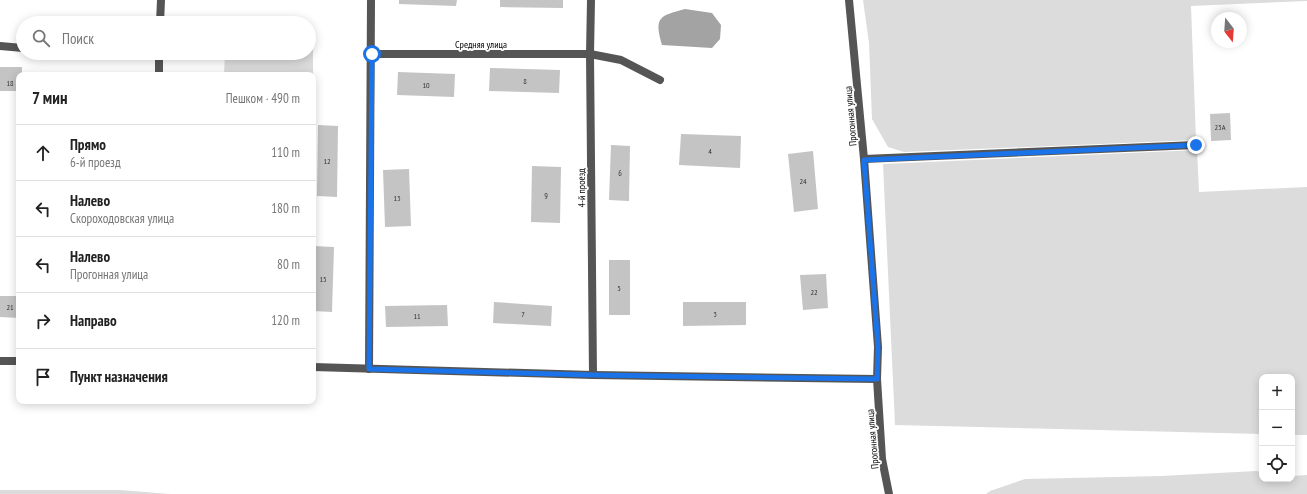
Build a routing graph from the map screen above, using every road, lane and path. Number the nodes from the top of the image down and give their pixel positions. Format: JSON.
{"nodes":[{"id":1,"x":161,"y":0,"type":"edge"},
{"id":2,"x":371,"y":0,"type":"edge"},
{"id":3,"x":591,"y":0,"type":"edge"},
{"id":4,"x":849,"y":0,"type":"edge"},
{"id":5,"x":160,"y":16,"type":"edge"},
{"id":6,"x":0,"y":46,"type":"edge"},
{"id":7,"x":16,"y":47,"type":"edge"},
{"id":8,"x":372,"y":54,"type":"junction"},
{"id":9,"x":590,"y":54,"type":"junction"},
{"id":10,"x":159,"y":60,"type":"edge"},
{"id":11,"x":159,"y":72,"type":"edge"},
{"id":12,"x":660,"y":80,"type":"dead end"},
{"id":13,"x":1196,"y":145,"type":"dead end"},
{"id":14,"x":864,"y":160,"type":"junction"},
{"id":15,"x":0,"y":360,"type":"edge"},
{"id":16,"x":16,"y":361,"type":"edge"},
{"id":17,"x":316,"y":367,"type":"edge"},
{"id":18,"x":369,"y":369,"type":"junction"},
{"id":19,"x":593,"y":375,"type":"junction"},
{"id":20,"x":877,"y":379,"type":"junction"},
{"id":21,"x":889,"y":494,"type":"edge"}],
"edges":[{"from":1,"to":5,"type":"street"},
{"from":2,"to":8,"type":"street"},
{"from":3,"to":9,"type":"street","name":"4-й проезд"},
{"from":4,"to":14,"type":"street","name":"Прогонная улица"},
{"from":6,"to":7,"type":"street"},
{"from":8,"to":9,"type":"street","name":"Средняя улица"},
{"from":8,"to":18,"type":"street"},
{"from":9,"to":12,"type":"street","name":"Средняя улица"},
{"from":9,"to":19,"type":"street","name":"4-й проезд"},
{"from":10,"to":11,"type":"street"},
{"from":13,"to":14,"type":"street"},
{"from":14,"to":20,"type":"street","name":"Прогонная улица"},
{"from":15,"to":16,"type":"street"},
{"from":17,"to":18,"type":"street"},
{"from":18,"to":19,"type":"street"},
{"from":19,"to":20,"type":"street"},
{"from":20,"to":21,"type":"street","name":"Прогонная улица"}]}
